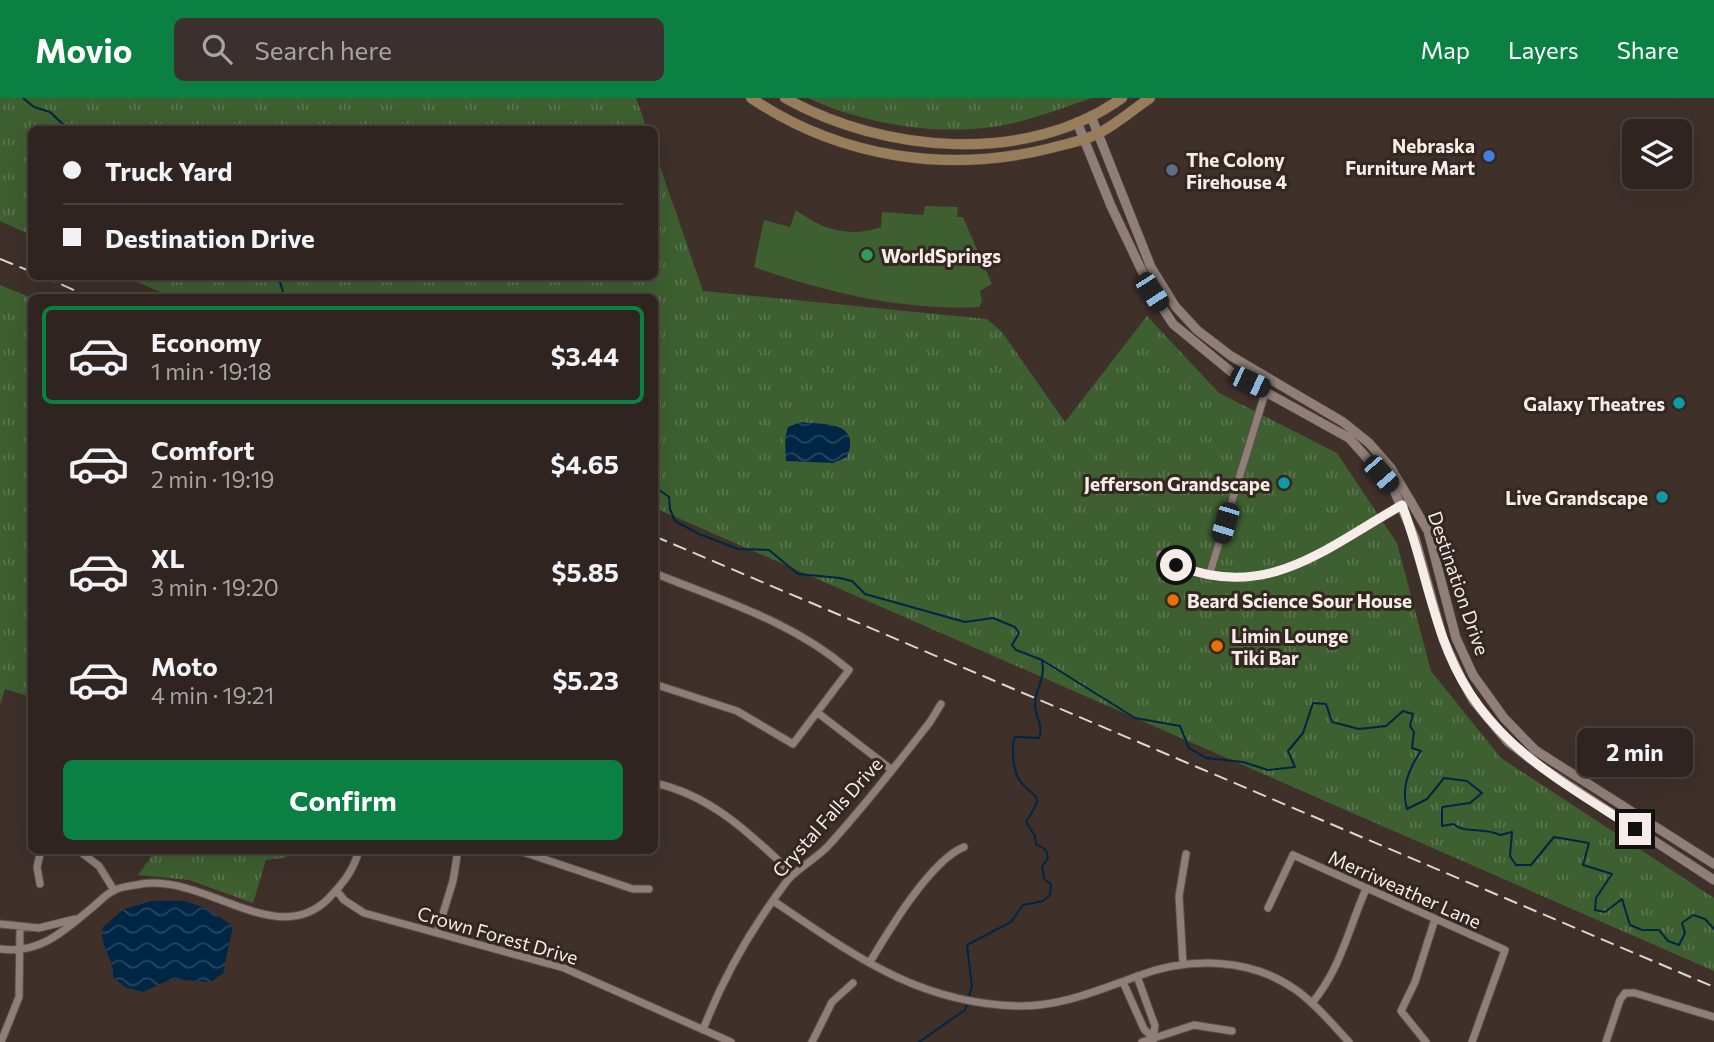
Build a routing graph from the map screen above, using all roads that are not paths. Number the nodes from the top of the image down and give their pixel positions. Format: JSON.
{"nodes":[{"id":1,"x":751,"y":98,"type":"edge"},
{"id":2,"x":785,"y":98,"type":"edge"},
{"id":3,"x":1122,"y":98,"type":"edge"},
{"id":4,"x":1150,"y":98,"type":"edge"},
{"id":5,"x":1091,"y":116,"type":"junction"},
{"id":6,"x":1077,"y":122,"type":"junction"},
{"id":7,"x":1098,"y":134,"type":"junction"},
{"id":8,"x":1084,"y":139,"type":"junction"},
{"id":9,"x":1266,"y":390,"type":"junction"},
{"id":10,"x":1411,"y":500,"type":"junction"},
{"id":11,"x":1402,"y":505,"type":"junction"},
{"id":12,"x":1160,"y":554,"type":"dead end"},
{"id":13,"x":658,"y":575,"type":"edge"},
{"id":14,"x":1209,"y":576,"type":"junction"},
{"id":15,"x":1473,"y":675,"type":"junction"},
{"id":16,"x":1461,"y":678,"type":"junction"},
{"id":17,"x":658,"y":685,"type":"edge"},
{"id":18,"x":941,"y":704,"type":"dead end"},
{"id":19,"x":818,"y":713,"type":"junction"},
{"id":20,"x":892,"y":770,"type":"junction"},
{"id":21,"x":658,"y":784,"type":"edge"},
{"id":22,"x":964,"y":846,"type":"dead end"},
{"id":23,"x":40,"y":854,"type":"edge"},
{"id":24,"x":83,"y":854,"type":"edge"},
{"id":25,"x":358,"y":854,"type":"edge"},
{"id":26,"x":457,"y":854,"type":"edge"},
{"id":27,"x":529,"y":854,"type":"edge"},
{"id":28,"x":1186,"y":854,"type":"dead end"},
{"id":29,"x":1714,"y":864,"type":"edge"},
{"id":30,"x":793,"y":874,"type":"junction"},
{"id":31,"x":1714,"y":880,"type":"edge"},
{"id":32,"x":40,"y":884,"type":"dead end"},
{"id":33,"x":649,"y":889,"type":"dead end"},
{"id":34,"x":1366,"y":889,"type":"junction"},
{"id":35,"x":114,"y":890,"type":"junction"},
{"id":36,"x":337,"y":891,"type":"junction"},
{"id":37,"x":775,"y":902,"type":"junction"},
{"id":38,"x":1268,"y":908,"type":"dead end"},
{"id":39,"x":79,"y":918,"type":"junction"},
{"id":40,"x":1435,"y":919,"type":"junction"},
{"id":41,"x":0,"y":924,"type":"edge"},
{"id":42,"x":20,"y":928,"type":"junction"},
{"id":43,"x":437,"y":933,"type":"junction"},
{"id":44,"x":0,"y":949,"type":"edge"},
{"id":45,"x":20,"y":950,"type":"junction"},
{"id":46,"x":870,"y":962,"type":"junction"},
{"id":47,"x":1183,"y":964,"type":"junction"},
{"id":48,"x":1137,"y":976,"type":"junction"},
{"id":49,"x":1123,"y":982,"type":"junction"},
{"id":50,"x":853,"y":983,"type":"dead end"},
{"id":51,"x":1311,"y":1003,"type":"junction"},
{"id":52,"x":1714,"y":1017,"type":"edge"},
{"id":53,"x":703,"y":1030,"type":"junction"},
{"id":54,"x":1232,"y":1031,"type":"dead end"},
{"id":55,"x":1154,"y":1040,"type":"edge"},
{"id":56,"x":1,"y":1042,"type":"edge"},
{"id":57,"x":731,"y":1042,"type":"edge"},
{"id":58,"x":812,"y":1042,"type":"edge"},
{"id":59,"x":1142,"y":1042,"type":"edge"},
{"id":60,"x":1349,"y":1042,"type":"edge"},
{"id":61,"x":1426,"y":1042,"type":"edge"},
{"id":62,"x":1472,"y":1042,"type":"edge"},
{"id":63,"x":1606,"y":1042,"type":"edge"}],
"edges":[{"from":1,"to":8,"type":"main road"},
{"from":2,"to":6,"type":"main road"},
{"from":3,"to":5,"type":"main road"},
{"from":4,"to":7,"type":"main road"},
{"from":5,"to":6,"type":"main road"},
{"from":5,"to":7,"type":"street","name":"Destination Drive"},
{"from":6,"to":8,"type":"street","name":"Destination Drive"},
{"from":7,"to":8,"type":"main road"},
{"from":7,"to":10,"type":"street","name":"Destination Drive"},
{"from":8,"to":9,"type":"street","name":"Destination Drive"},
{"from":9,"to":11,"type":"street","name":"Destination Drive"},
{"from":9,"to":14,"type":"street"},
{"from":10,"to":11,"type":"street"},
{"from":10,"to":15,"type":"street","name":"Destination Drive"},
{"from":11,"to":14,"type":"street"},
{"from":11,"to":16,"type":"street","name":"Destination Drive"},
{"from":12,"to":14,"type":"street"},
{"from":13,"to":19,"type":"street"},
{"from":15,"to":16,"type":"street"},
{"from":15,"to":29,"type":"street","name":"Destination Drive"},
{"from":16,"to":31,"type":"street","name":"Destination Drive"},
{"from":17,"to":19,"type":"street"},
{"from":18,"to":20,"type":"street","name":"Crystal Falls Drive"},
{"from":19,"to":20,"type":"street"},
{"from":20,"to":30,"type":"street","name":"Crystal Falls Drive"},
{"from":21,"to":30,"type":"street"},
{"from":22,"to":46,"type":"street"},
{"from":23,"to":32,"type":"street"},
{"from":24,"to":35,"type":"street"},
{"from":25,"to":36,"type":"street"},
{"from":26,"to":43,"type":"street"},
{"from":27,"to":33,"type":"street"},
{"from":28,"to":47,"type":"street"},
{"from":30,"to":37,"type":"street","name":"Crystal Falls Drive"},
{"from":34,"to":38,"type":"street","name":"Merriweather Lane"},
{"from":34,"to":40,"type":"street","name":"Merriweather Lane"},
{"from":34,"to":51,"type":"street"},
{"from":35,"to":36,"type":"street"},
{"from":35,"to":39,"type":"street"},
{"from":36,"to":43,"type":"street","name":"Crown Forest Drive"},
{"from":37,"to":46,"type":"street"},
{"from":37,"to":53,"type":"street","name":"Crystal Falls Drive"},
{"from":39,"to":42,"type":"street"},
{"from":39,"to":45,"type":"street"},
{"from":40,"to":61,"type":"street"},
{"from":40,"to":62,"type":"street","name":"Merriweather Lane"},
{"from":41,"to":42,"type":"street"},
{"from":42,"to":45,"type":"street"},
{"from":43,"to":53,"type":"street","name":"Crown Forest Drive"},
{"from":44,"to":45,"type":"street"},
{"from":45,"to":56,"type":"street"},
{"from":46,"to":49,"type":"street"},
{"from":47,"to":48,"type":"street"},
{"from":47,"to":51,"type":"street"},
{"from":48,"to":49,"type":"street"},
{"from":48,"to":55,"type":"street"},
{"from":49,"to":55,"type":"street"},
{"from":50,"to":58,"type":"street"},
{"from":51,"to":60,"type":"street"},
{"from":52,"to":63,"type":"street"},
{"from":53,"to":57,"type":"street","name":"Crown Forest Drive"},
{"from":54,"to":55,"type":"street"},
{"from":55,"to":59,"type":"street"}]}
